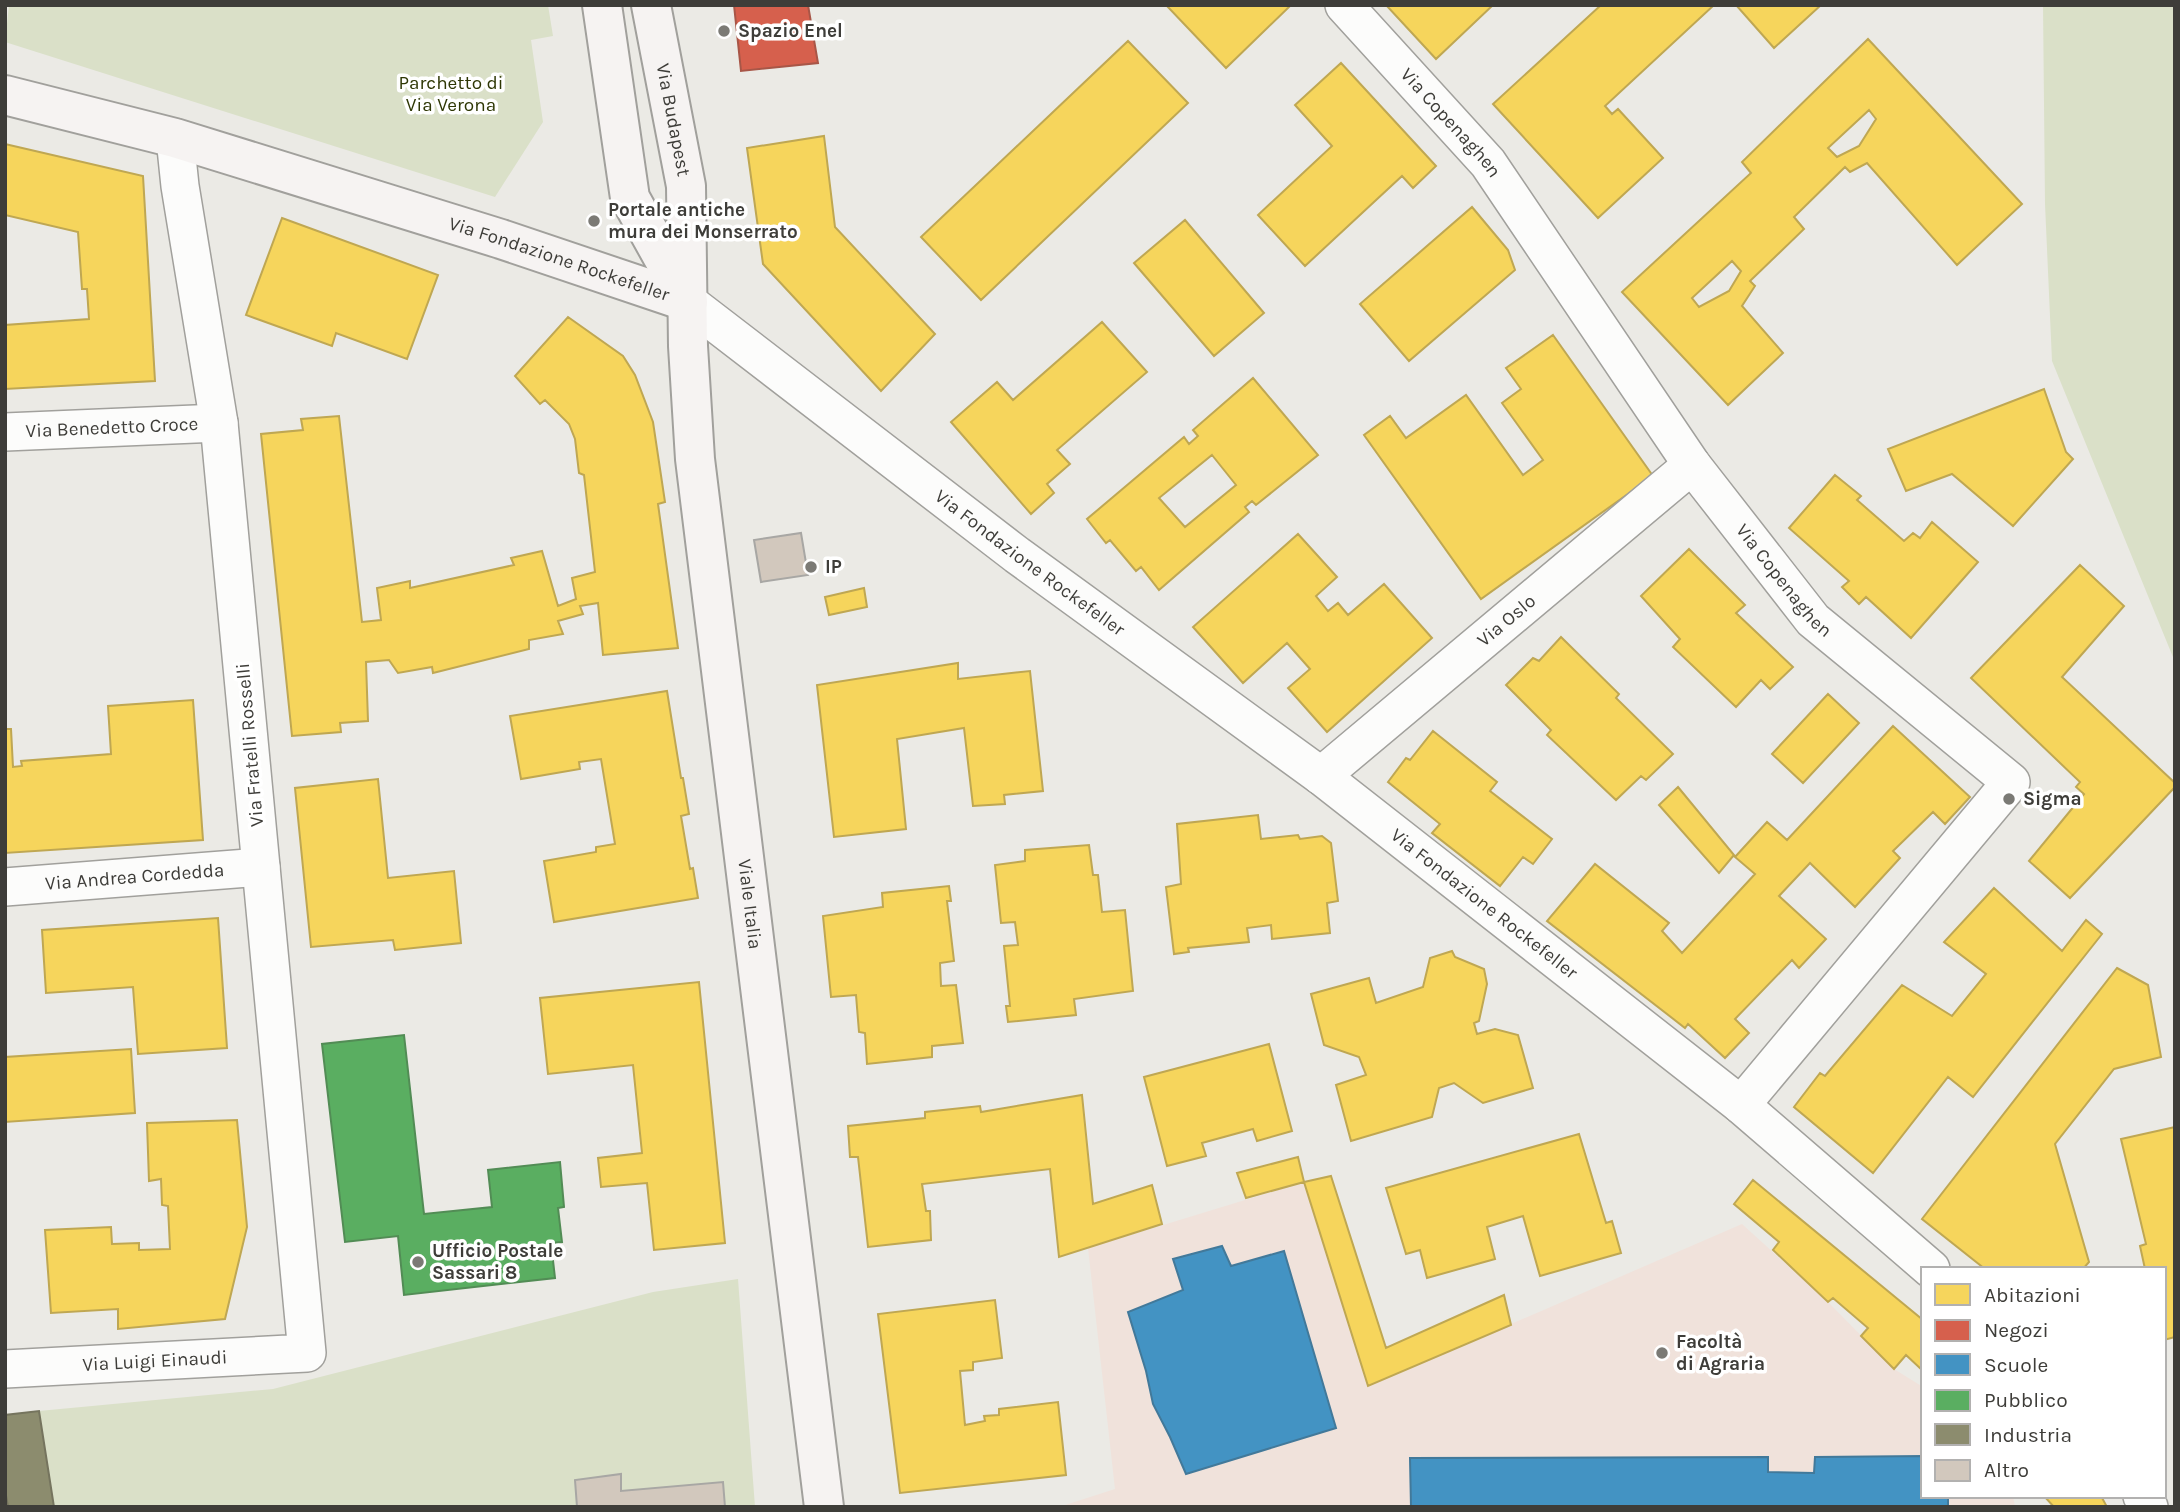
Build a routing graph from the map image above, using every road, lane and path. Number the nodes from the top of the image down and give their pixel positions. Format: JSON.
{"nodes":[{"id":1,"x":601,"y":5,"type":"edge"},
{"id":2,"x":652,"y":5,"type":"edge"},
{"id":3,"x":1344,"y":5,"type":"edge"},
{"id":4,"x":5,"y":95,"type":"edge"},
{"id":5,"x":175,"y":138,"type":"junction"},
{"id":6,"x":688,"y":302,"type":"junction"},
{"id":7,"x":219,"y":423,"type":"junction"},
{"id":8,"x":5,"y":432,"type":"edge"},
{"id":9,"x":1692,"y":465,"type":"junction"},
{"id":10,"x":1321,"y":776,"type":"junction"},
{"id":11,"x":261,"y":867,"type":"junction"},
{"id":12,"x":5,"y":887,"type":"edge"},
{"id":13,"x":1741,"y":1105,"type":"junction"},
{"id":14,"x":1929,"y":1267,"type":"edge"},
{"id":15,"x":307,"y":1353,"type":"joint"},
{"id":16,"x":5,"y":1369,"type":"edge"},
{"id":17,"x":824,"y":1507,"type":"edge"}],
"edges":[{"from":1,"to":6,"type":"street"},
{"from":2,"to":6,"type":"street","name":"Via Budapest"},
{"from":3,"to":9,"type":"street","name":"Via Copenaghen"},
{"from":4,"to":5,"type":"street","name":"Via Fondazione Rockefeller"},
{"from":5,"to":6,"type":"street","name":"Via Fondazione Rockefeller"},
{"from":5,"to":7,"type":"street","name":"Via Fratelli Rosselli"},
{"from":6,"to":10,"type":"street","name":"Via Fondazione Rockefeller"},
{"from":6,"to":17,"type":"street","name":"Viale Italia"},
{"from":7,"to":8,"type":"street","name":"Via Benedetto Croce"},
{"from":7,"to":11,"type":"street","name":"Via Fratelli Rosselli"},
{"from":9,"to":10,"type":"street","name":"Via Oslo"},
{"from":9,"to":13,"type":"street","name":"Via Copenaghen"},
{"from":10,"to":13,"type":"street","name":"Via Fondazione Rockefeller"},
{"from":11,"to":12,"type":"street","name":"Via Andrea Cordedda"},
{"from":11,"to":15,"type":"street","name":"Via Fratelli Rosselli"},
{"from":13,"to":14,"type":"street","name":"Via Fondazione Rockefeller"},
{"from":15,"to":16,"type":"street","name":"Via Luigi Einaudi"}]}
